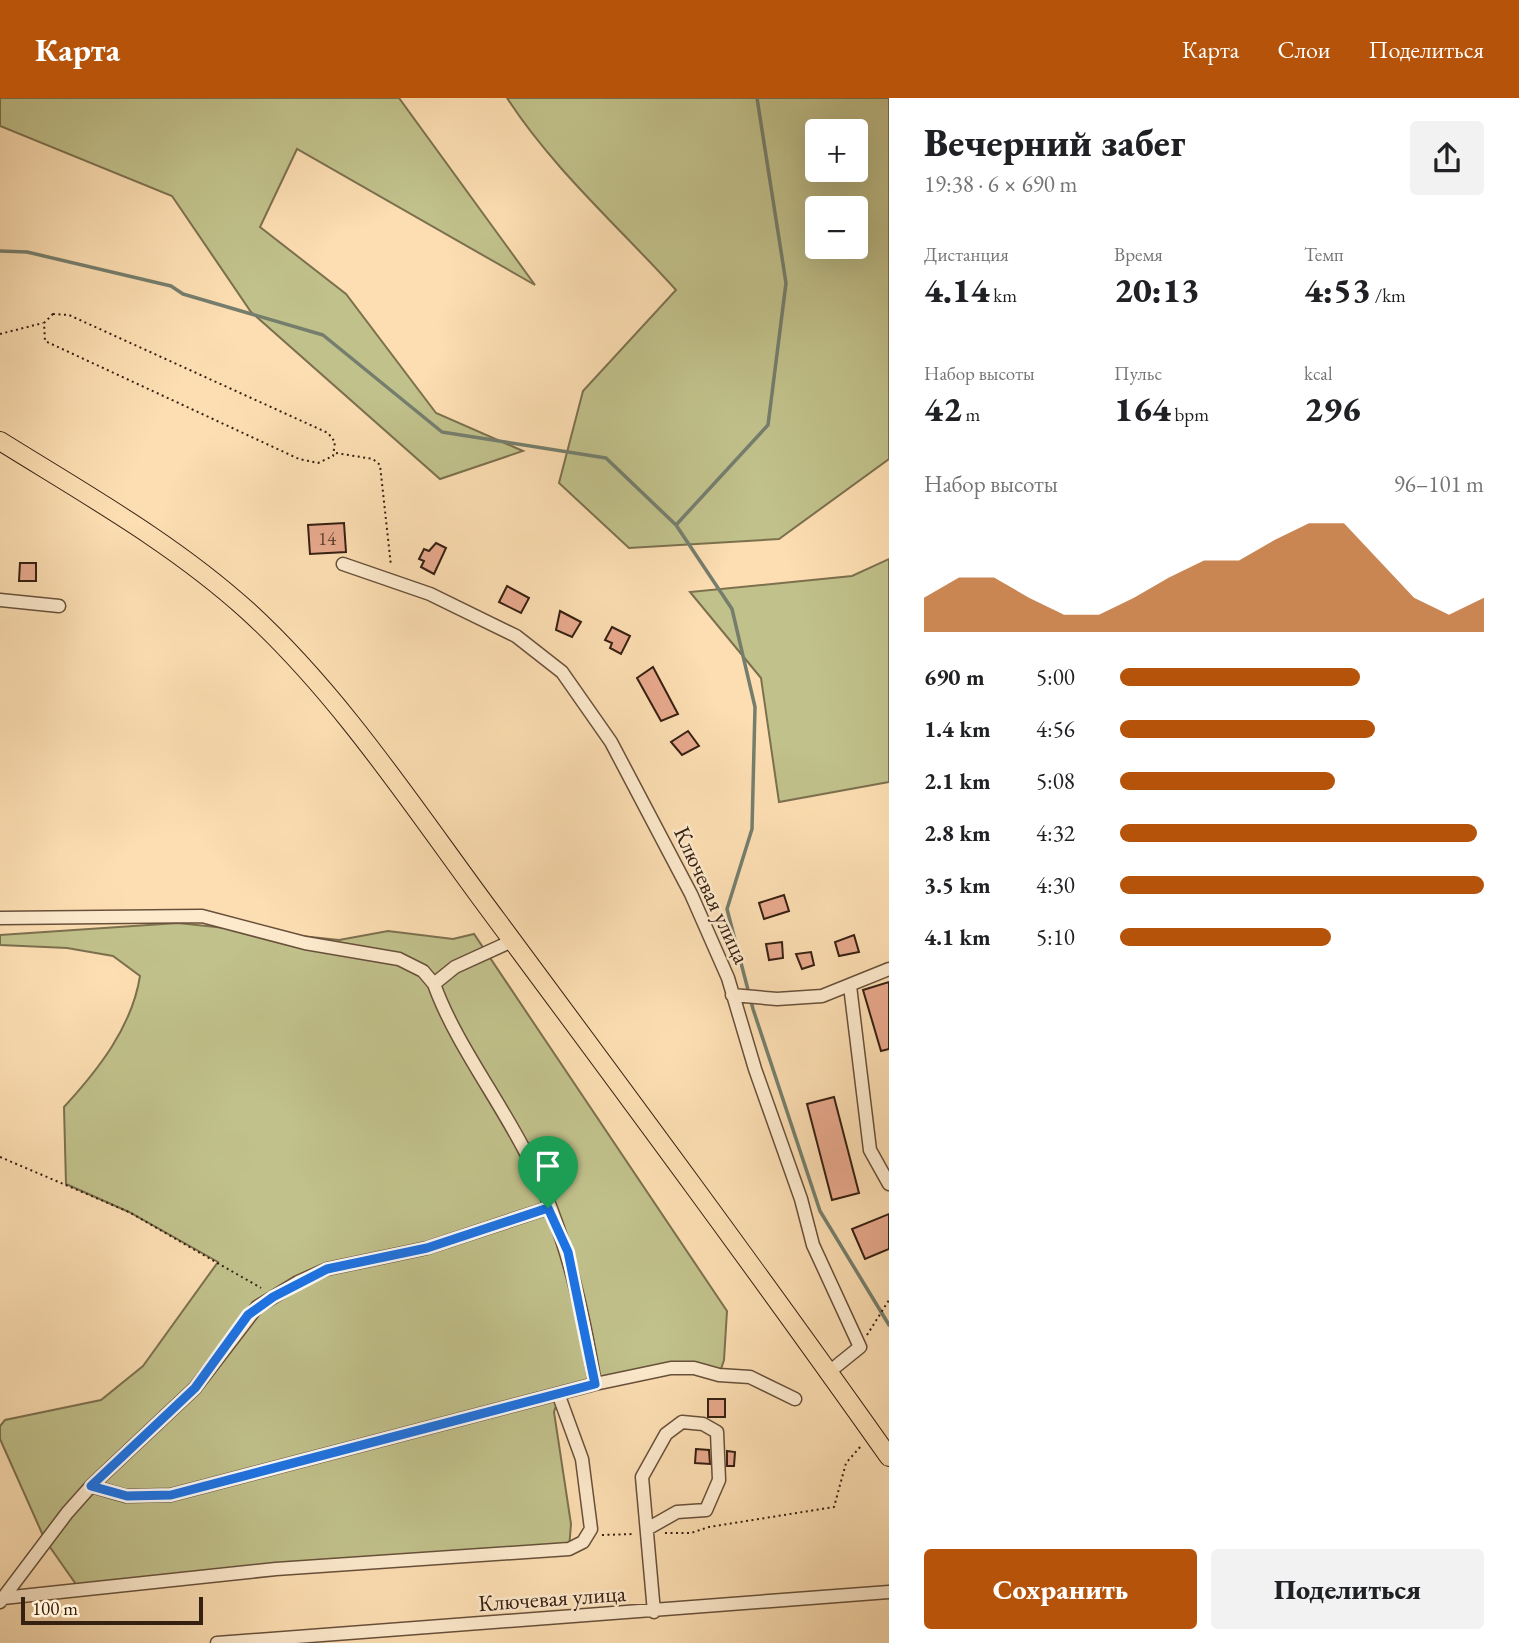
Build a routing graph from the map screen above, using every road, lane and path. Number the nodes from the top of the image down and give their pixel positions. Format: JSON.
{"nodes":[{"id":1,"x":44,"y":323,"type":"junction"},
{"id":2,"x":0,"y":334,"type":"edge"},
{"id":3,"x":0,"y":441,"type":"edge"},
{"id":4,"x":334,"y":453,"type":"junction"},
{"id":5,"x":343,"y":564,"type":"dead end"},
{"id":6,"x":392,"y":581,"type":"junction"},
{"id":7,"x":0,"y":600,"type":"edge"},
{"id":8,"x":59,"y":606,"type":"dead end"},
{"id":9,"x":0,"y":918,"type":"edge"},
{"id":10,"x":513,"y":942,"type":"junction"},
{"id":11,"x":889,"y":969,"type":"edge"},
{"id":12,"x":434,"y":985,"type":"junction"},
{"id":13,"x":850,"y":986,"type":"junction"},
{"id":14,"x":732,"y":995,"type":"junction"},
{"id":15,"x":0,"y":1157,"type":"edge"},
{"id":16,"x":889,"y":1184,"type":"edge"},
{"id":17,"x":548,"y":1208,"type":"junction"},
{"id":18,"x":273,"y":1297,"type":"junction"},
{"id":19,"x":889,"y":1300,"type":"edge"},
{"id":20,"x":860,"y":1347,"type":"junction"},
{"id":21,"x":829,"y":1372,"type":"junction"},
{"id":22,"x":595,"y":1384,"type":"junction"},
{"id":23,"x":559,"y":1396,"type":"junction"},
{"id":24,"x":795,"y":1399,"type":"dead end"},
{"id":25,"x":863,"y":1445,"type":"dead end"},
{"id":26,"x":889,"y":1457,"type":"edge"},
{"id":27,"x":91,"y":1486,"type":"junction"},
{"id":28,"x":647,"y":1532,"type":"junction"},
{"id":29,"x":587,"y":1536,"type":"junction"},
{"id":30,"x":889,"y":1592,"type":"edge"},
{"id":31,"x":1,"y":1600,"type":"edge"},
{"id":32,"x":654,"y":1612,"type":"junction"},
{"id":33,"x":217,"y":1643,"type":"edge"}],
"edges":[{"from":1,"to":2,"type":"path"},
{"from":1,"to":4,"type":"path"},
{"from":1,"to":4,"type":"path"},
{"from":3,"to":10,"type":"highway"},
{"from":4,"to":6,"type":"path"},
{"from":5,"to":6,"type":"street","name":"Ключевая улица"},
{"from":6,"to":14,"type":"street","name":"Ключевая улица"},
{"from":7,"to":8,"type":"street"},
{"from":9,"to":12,"type":"street"},
{"from":10,"to":12,"type":"street"},
{"from":10,"to":21,"type":"highway"},
{"from":11,"to":13,"type":"street"},
{"from":12,"to":17,"type":"street"},
{"from":13,"to":14,"type":"street"},
{"from":13,"to":16,"type":"street"},
{"from":14,"to":20,"type":"street","name":"Ключевая улица"},
{"from":15,"to":18,"type":"path"},
{"from":17,"to":18,"type":"street"},
{"from":17,"to":22,"type":"street"},
{"from":18,"to":27,"type":"street"},
{"from":19,"to":20,"type":"path"},
{"from":20,"to":21,"type":"street"},
{"from":21,"to":26,"type":"highway"},
{"from":22,"to":23,"type":"street"},
{"from":22,"to":24,"type":"street"},
{"from":23,"to":27,"type":"street"},
{"from":23,"to":29,"type":"street"},
{"from":25,"to":28,"type":"path"},
{"from":27,"to":31,"type":"street"},
{"from":28,"to":28,"type":"street"},
{"from":28,"to":29,"type":"path"},
{"from":28,"to":32,"type":"street"},
{"from":29,"to":31,"type":"street"},
{"from":30,"to":32,"type":"street","name":"Ключевая улица"},
{"from":32,"to":33,"type":"street","name":"Ключевая улица"}]}
